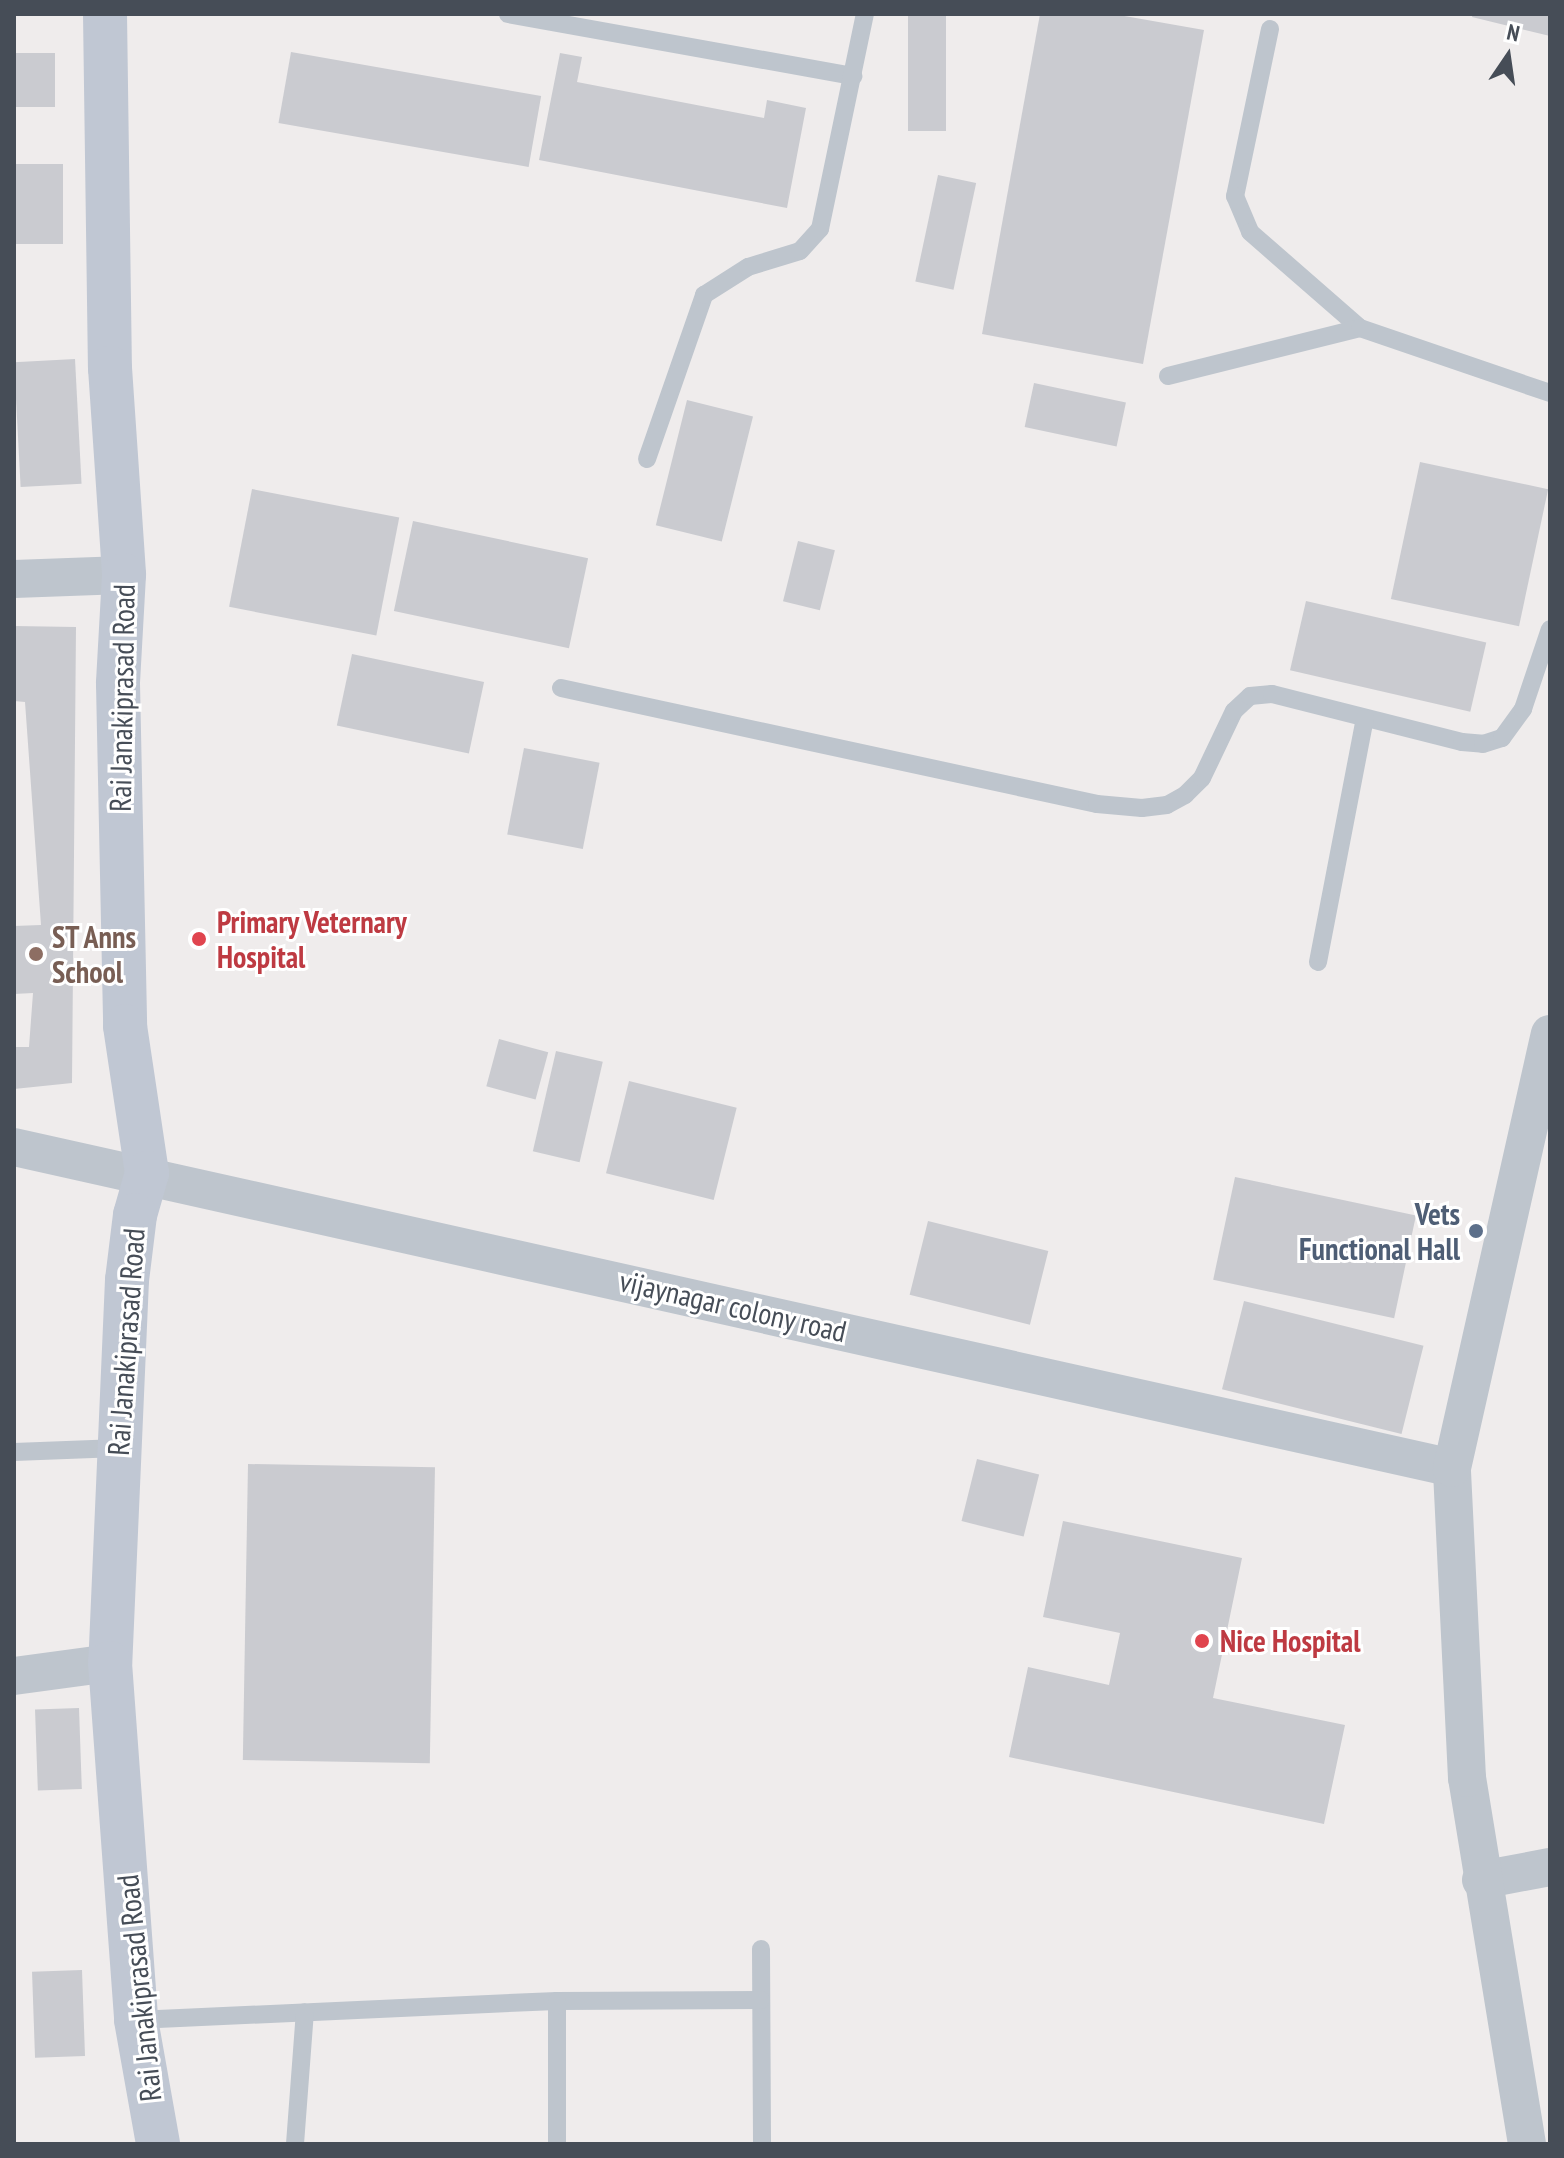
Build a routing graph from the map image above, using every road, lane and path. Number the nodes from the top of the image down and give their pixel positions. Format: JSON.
{"nodes":[{"id":1,"x":105,"y":14,"type":"edge"},
{"id":2,"x":508,"y":14,"type":"edge"},
{"id":3,"x":865,"y":14,"type":"edge"},
{"id":4,"x":1270,"y":29,"type":"dead end"},
{"id":5,"x":853,"y":76,"type":"junction"},
{"id":6,"x":1360,"y":328,"type":"junction"},
{"id":7,"x":1168,"y":376,"type":"dead end"},
{"id":8,"x":1550,"y":393,"type":"edge"},
{"id":9,"x":647,"y":459,"type":"dead end"},
{"id":10,"x":124,"y":575,"type":"junction"},
{"id":11,"x":14,"y":579,"type":"edge"},
{"id":12,"x":1550,"y":629,"type":"edge"},
{"id":13,"x":561,"y":688,"type":"dead end"},
{"id":14,"x":1365,"y":719,"type":"junction"},
{"id":15,"x":1318,"y":962,"type":"dead end"},
{"id":16,"x":1550,"y":1034,"type":"edge"},
{"id":17,"x":14,"y":1147,"type":"edge"},
{"id":18,"x":147,"y":1173,"type":"junction"},
{"id":19,"x":119,"y":1448,"type":"junction"},
{"id":20,"x":14,"y":1452,"type":"edge"},
{"id":21,"x":1452,"y":1468,"type":"junction"},
{"id":22,"x":110,"y":1663,"type":"junction"},
{"id":23,"x":14,"y":1676,"type":"edge"},
{"id":24,"x":1550,"y":1867,"type":"edge"},
{"id":25,"x":1481,"y":1880,"type":"junction"},
{"id":26,"x":761,"y":1949,"type":"dead end"},
{"id":27,"x":761,"y":2000,"type":"junction"},
{"id":28,"x":557,"y":2001,"type":"junction"},
{"id":29,"x":305,"y":2012,"type":"junction"},
{"id":30,"x":136,"y":2020,"type":"junction"},
{"id":31,"x":158,"y":2144,"type":"edge"},
{"id":32,"x":295,"y":2144,"type":"edge"},
{"id":33,"x":557,"y":2144,"type":"edge"},
{"id":34,"x":762,"y":2144,"type":"edge"},
{"id":35,"x":1527,"y":2144,"type":"edge"}],
"edges":[{"from":1,"to":10,"type":"main road","name":"Rai Janakiprasad Road"},
{"from":2,"to":5,"type":"lane"},
{"from":3,"to":5,"type":"lane"},
{"from":4,"to":6,"type":"lane"},
{"from":5,"to":9,"type":"lane"},
{"from":6,"to":7,"type":"lane"},
{"from":6,"to":8,"type":"lane"},
{"from":10,"to":11,"type":"street"},
{"from":10,"to":18,"type":"main road","name":"Rai Janakiprasad Road"},
{"from":12,"to":14,"type":"lane"},
{"from":13,"to":14,"type":"lane"},
{"from":14,"to":15,"type":"lane"},
{"from":16,"to":21,"type":"street"},
{"from":17,"to":18,"type":"street","name":"vijaynagar colony road"},
{"from":18,"to":19,"type":"main road","name":"Rai Janakiprasad Road"},
{"from":18,"to":21,"type":"street","name":"vijaynagar colony road"},
{"from":19,"to":20,"type":"lane"},
{"from":19,"to":22,"type":"main road","name":"Rai Janakiprasad Road"},
{"from":21,"to":25,"type":"street"},
{"from":22,"to":23,"type":"street"},
{"from":22,"to":30,"type":"main road","name":"Rai Janakiprasad Road"},
{"from":24,"to":25,"type":"street"},
{"from":25,"to":35,"type":"street"},
{"from":26,"to":27,"type":"lane"},
{"from":27,"to":28,"type":"lane"},
{"from":27,"to":34,"type":"lane"},
{"from":28,"to":29,"type":"lane"},
{"from":28,"to":33,"type":"lane"},
{"from":29,"to":30,"type":"lane"},
{"from":29,"to":32,"type":"lane"},
{"from":30,"to":31,"type":"main road","name":"Rai Janakiprasad Road"}]}
